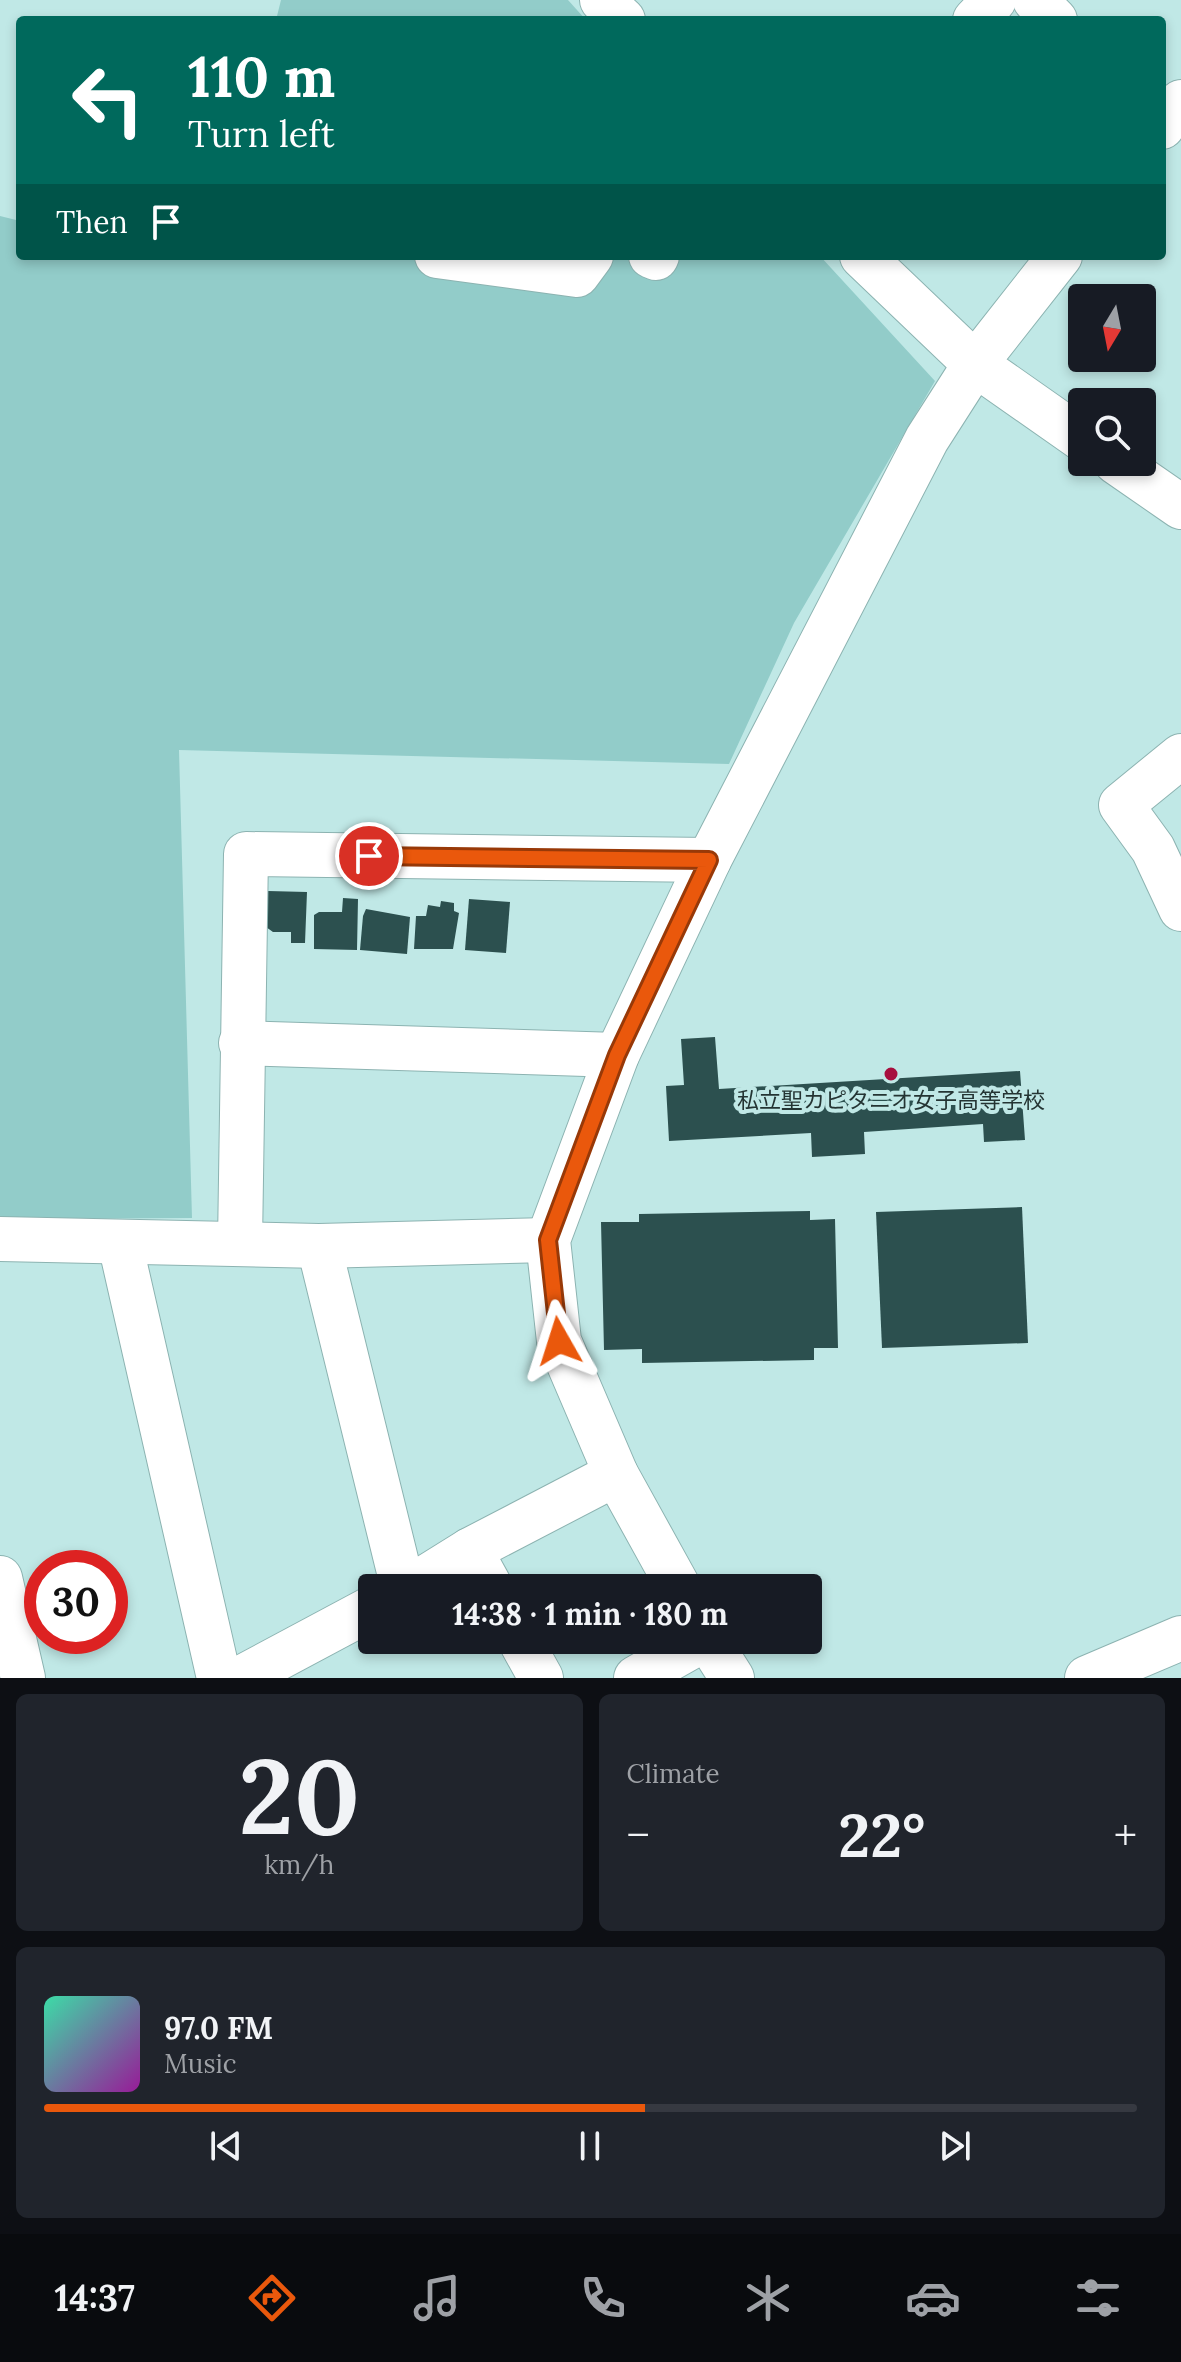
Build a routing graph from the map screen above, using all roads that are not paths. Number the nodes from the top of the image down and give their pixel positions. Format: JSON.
{"nodes":[{"id":1,"x":602,"y":0,"type":"edge"},
{"id":2,"x":994,"y":0,"type":"edge"},
{"id":3,"x":1035,"y":0,"type":"edge"},
{"id":4,"x":619,"y":16,"type":"edge"},
{"id":5,"x":979,"y":16,"type":"edge"},
{"id":6,"x":1051,"y":16,"type":"edge"},
{"id":7,"x":1181,"y":102,"type":"edge"},
{"id":8,"x":1166,"y":121,"type":"edge"},
{"id":9,"x":1166,"y":130,"type":"edge"},
{"id":10,"x":1181,"y":145,"type":"edge"},
{"id":11,"x":466,"y":260,"type":"edge"},
{"id":12,"x":588,"y":260,"type":"edge"},
{"id":13,"x":866,"y":260,"type":"edge"},
{"id":14,"x":1057,"y":260,"type":"edge"},
{"id":15,"x":975,"y":364,"type":"junction"},
{"id":16,"x":1068,"y":429,"type":"edge"},
{"id":17,"x":1136,"y":476,"type":"edge"},
{"id":18,"x":1181,"y":507,"type":"edge"},
{"id":19,"x":1181,"y":756,"type":"edge"},
{"id":20,"x":709,"y":860,"type":"junction"},
{"id":21,"x":1181,"y":909,"type":"edge"},
{"id":22,"x":241,"y":1043,"type":"junction"},
{"id":23,"x":617,"y":1055,"type":"junction"},
{"id":24,"x":0,"y":1239,"type":"edge"},
{"id":25,"x":548,"y":1240,"type":"junction"},
{"id":26,"x":120,"y":1243,"type":"junction"},
{"id":27,"x":240,"y":1243,"type":"junction"},
{"id":28,"x":319,"y":1246,"type":"junction"},
{"id":29,"x":616,"y":1474,"type":"junction"},
{"id":30,"x":470,"y":1550,"type":"junction"},
{"id":31,"x":400,"y":1574,"type":"edge"},
{"id":32,"x":431,"y":1574,"type":"edge"},
{"id":33,"x":483,"y":1574,"type":"edge"},
{"id":34,"x":671,"y":1574,"type":"edge"},
{"id":35,"x":2,"y":1599,"type":"edge"},
{"id":36,"x":358,"y":1615,"type":"edge"},
{"id":37,"x":1181,"y":1638,"type":"edge"},
{"id":38,"x":528,"y":1654,"type":"edge"},
{"id":39,"x":680,"y":1654,"type":"edge"},
{"id":40,"x":716,"y":1654,"type":"edge"},
{"id":41,"x":23,"y":1678,"type":"edge"},
{"id":42,"x":219,"y":1678,"type":"edge"},
{"id":43,"x":241,"y":1678,"type":"edge"},
{"id":44,"x":541,"y":1678,"type":"edge"},
{"id":45,"x":636,"y":1678,"type":"edge"},
{"id":46,"x":732,"y":1678,"type":"edge"},
{"id":47,"x":1087,"y":1678,"type":"edge"}],
"edges":[{"from":1,"to":4,"type":"street"},
{"from":2,"to":5,"type":"street"},
{"from":3,"to":6,"type":"street"},
{"from":7,"to":8,"type":"street"},
{"from":9,"to":10,"type":"street"},
{"from":11,"to":12,"type":"street"},
{"from":13,"to":15,"type":"street"},
{"from":14,"to":15,"type":"street"},
{"from":15,"to":16,"type":"street"},
{"from":15,"to":20,"type":"street"},
{"from":17,"to":18,"type":"street"},
{"from":19,"to":21,"type":"street"},
{"from":20,"to":22,"type":"street"},
{"from":20,"to":23,"type":"street"},
{"from":22,"to":23,"type":"street"},
{"from":22,"to":27,"type":"street"},
{"from":23,"to":25,"type":"street"},
{"from":24,"to":26,"type":"street"},
{"from":25,"to":28,"type":"street"},
{"from":25,"to":29,"type":"street"},
{"from":26,"to":27,"type":"street"},
{"from":26,"to":42,"type":"street"},
{"from":27,"to":28,"type":"street"},
{"from":28,"to":31,"type":"street"},
{"from":29,"to":30,"type":"street"},
{"from":29,"to":34,"type":"street"},
{"from":30,"to":32,"type":"street"},
{"from":30,"to":33,"type":"street"},
{"from":35,"to":41,"type":"street"},
{"from":36,"to":43,"type":"street"},
{"from":37,"to":47,"type":"street"},
{"from":38,"to":44,"type":"street"},
{"from":39,"to":45,"type":"street"},
{"from":40,"to":46,"type":"street"}]}
